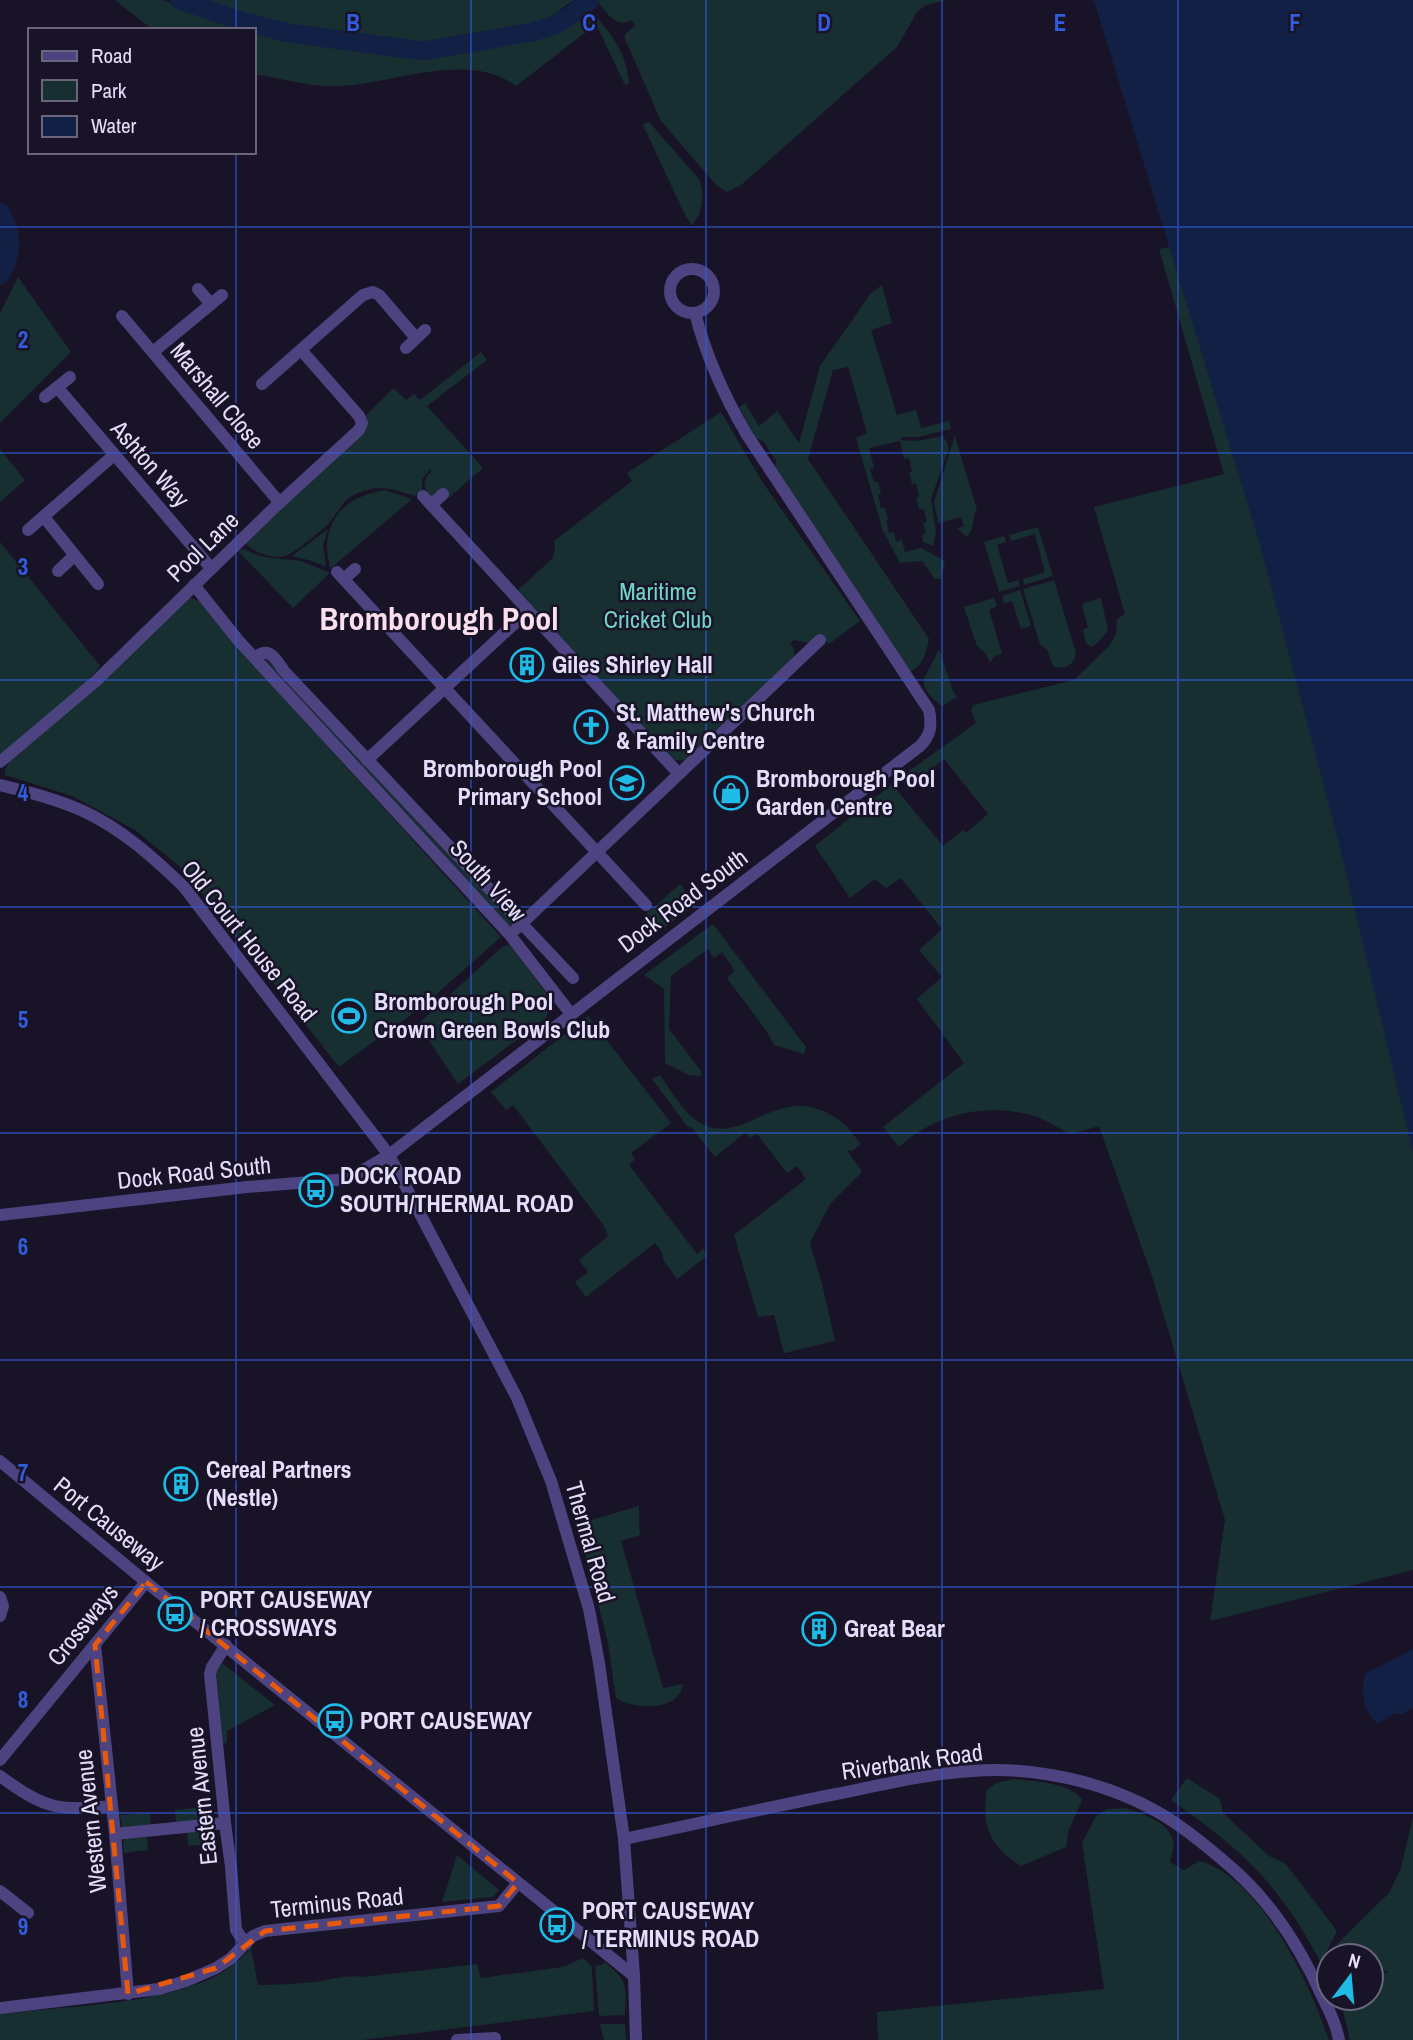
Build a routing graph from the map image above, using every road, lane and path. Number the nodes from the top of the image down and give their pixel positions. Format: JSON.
{"nodes":[{"id":1,"x":198,"y":289,"type":"dead end"},
{"id":2,"x":695,"y":313,"type":"dead end"},
{"id":3,"x":122,"y":316,"type":"dead end"},
{"id":4,"x":406,"y":348,"type":"dead end"},
{"id":5,"x":301,"y":350,"type":"junction"},
{"id":6,"x":153,"y":352,"type":"junction"},
{"id":7,"x":69,"y":377,"type":"dead end"},
{"id":8,"x":262,"y":384,"type":"dead end"},
{"id":9,"x":57,"y":387,"type":"junction"},
{"id":10,"x":45,"y":397,"type":"dead end"},
{"id":11,"x":114,"y":455,"type":"junction"},
{"id":12,"x":443,"y":494,"type":"dead end"},
{"id":13,"x":280,"y":503,"type":"junction"},
{"id":14,"x":44,"y":517,"type":"junction"},
{"id":15,"x":28,"y":530,"type":"dead end"},
{"id":16,"x":74,"y":556,"type":"junction"},
{"id":17,"x":211,"y":568,"type":"junction"},
{"id":18,"x":355,"y":569,"type":"dead end"},
{"id":19,"x":58,"y":571,"type":"dead end"},
{"id":20,"x":98,"y":584,"type":"dead end"},
{"id":21,"x":194,"y":585,"type":"junction"},
{"id":22,"x":528,"y":611,"type":"junction"},
{"id":23,"x":820,"y":640,"type":"dead end"},
{"id":24,"x":255,"y":658,"type":"junction"},
{"id":25,"x":444,"y":689,"type":"junction"},
{"id":26,"x":367,"y":760,"type":"junction"},
{"id":27,"x":0,"y":762,"type":"edge"},
{"id":28,"x":679,"y":774,"type":"junction"},
{"id":29,"x":0,"y":785,"type":"edge"},
{"id":30,"x":598,"y":853,"type":"junction"},
{"id":31,"x":646,"y":905,"type":"dead end"},
{"id":32,"x":522,"y":923,"type":"junction"},
{"id":33,"x":510,"y":935,"type":"junction"},
{"id":34,"x":573,"y":978,"type":"dead end"},
{"id":35,"x":571,"y":1013,"type":"junction"},
{"id":36,"x":389,"y":1155,"type":"junction"},
{"id":37,"x":0,"y":1216,"type":"edge"},
{"id":38,"x":0,"y":1461,"type":"edge"},
{"id":39,"x":146,"y":1582,"type":"junction"},
{"id":40,"x":0,"y":1597,"type":"edge"},
{"id":41,"x":0,"y":1616,"type":"edge"},
{"id":42,"x":95,"y":1645,"type":"junction"},
{"id":43,"x":226,"y":1646,"type":"junction"},
{"id":44,"x":0,"y":1760,"type":"edge"},
{"id":45,"x":0,"y":1776,"type":"edge"},
{"id":46,"x":112,"y":1806,"type":"junction"},
{"id":47,"x":225,"y":1823,"type":"junction"},
{"id":48,"x":115,"y":1834,"type":"junction"},
{"id":49,"x":624,"y":1839,"type":"junction"},
{"id":50,"x":517,"y":1883,"type":"junction"},
{"id":51,"x":0,"y":1891,"type":"edge"},
{"id":52,"x":27,"y":1913,"type":"dead end"},
{"id":53,"x":246,"y":1944,"type":"junction"},
{"id":54,"x":633,"y":1972,"type":"junction"},
{"id":55,"x":128,"y":1994,"type":"junction"},
{"id":56,"x":0,"y":2008,"type":"edge"},
{"id":57,"x":495,"y":2038,"type":"dead end"},
{"id":58,"x":477,"y":2039,"type":"edge"},
{"id":59,"x":457,"y":2040,"type":"edge"},
{"id":60,"x":636,"y":2040,"type":"edge"},
{"id":61,"x":1339,"y":2040,"type":"edge"}],
"edges":[{"from":1,"to":6,"type":"street"},
{"from":2,"to":35,"type":"street","name":"Dock Road South"},
{"from":3,"to":6,"type":"street","name":"Marshall Close"},
{"from":4,"to":5,"type":"street"},
{"from":5,"to":8,"type":"street"},
{"from":5,"to":13,"type":"street","name":"Pool Lane"},
{"from":6,"to":13,"type":"street","name":"Marshall Close"},
{"from":7,"to":9,"type":"street"},
{"from":9,"to":10,"type":"street"},
{"from":9,"to":11,"type":"street","name":"Ashton Way"},
{"from":11,"to":14,"type":"street"},
{"from":11,"to":17,"type":"street","name":"Ashton Way"},
{"from":12,"to":22,"type":"street"},
{"from":13,"to":17,"type":"street","name":"Pool Lane"},
{"from":14,"to":15,"type":"street"},
{"from":14,"to":16,"type":"street"},
{"from":16,"to":19,"type":"street"},
{"from":16,"to":20,"type":"street"},
{"from":17,"to":21,"type":"street","name":"Pool Lane"},
{"from":18,"to":25,"type":"street"},
{"from":21,"to":24,"type":"street","name":"South View"},
{"from":21,"to":27,"type":"street","name":"Pool Lane"},
{"from":22,"to":25,"type":"street"},
{"from":22,"to":28,"type":"street"},
{"from":23,"to":28,"type":"street"},
{"from":24,"to":26,"type":"street","name":"South View"},
{"from":24,"to":33,"type":"street","name":"South View"},
{"from":25,"to":26,"type":"street"},
{"from":25,"to":30,"type":"street"},
{"from":26,"to":32,"type":"street","name":"South View"},
{"from":28,"to":30,"type":"street"},
{"from":29,"to":36,"type":"street","name":"Old Court House Road"},
{"from":30,"to":31,"type":"street"},
{"from":30,"to":32,"type":"street"},
{"from":32,"to":33,"type":"street"},
{"from":32,"to":34,"type":"street","name":"South View"},
{"from":33,"to":35,"type":"street","name":"South View"},
{"from":35,"to":36,"type":"street","name":"Dock Road South"},
{"from":36,"to":37,"type":"street","name":"Dock Road South"},
{"from":36,"to":49,"type":"street","name":"Thermal Road"},
{"from":38,"to":39,"type":"street","name":"Port Causeway"},
{"from":39,"to":42,"type":"street","name":"Crossways"},
{"from":39,"to":43,"type":"street","name":"Port Causeway"},
{"from":40,"to":41,"type":"street"},
{"from":42,"to":44,"type":"street","name":"Crossways"},
{"from":42,"to":46,"type":"street","name":"Western Avenue"},
{"from":43,"to":47,"type":"street","name":"Eastern Avenue"},
{"from":43,"to":50,"type":"street","name":"Port Causeway"},
{"from":45,"to":46,"type":"street"},
{"from":46,"to":48,"type":"street","name":"Western Avenue"},
{"from":47,"to":48,"type":"street"},
{"from":47,"to":53,"type":"street","name":"Eastern Avenue"},
{"from":48,"to":55,"type":"street","name":"Western Avenue"},
{"from":49,"to":54,"type":"street","name":"Thermal Road"},
{"from":49,"to":61,"type":"street","name":"Riverbank Road"},
{"from":50,"to":53,"type":"street","name":"Terminus Road"},
{"from":50,"to":54,"type":"street","name":"Port Causeway"},
{"from":51,"to":52,"type":"street"},
{"from":53,"to":55,"type":"street","name":"Terminus Road"},
{"from":54,"to":60,"type":"street","name":"Thermal Road"},
{"from":55,"to":56,"type":"street","name":"Terminus Road"},
{"from":57,"to":58,"type":"street"},
{"from":58,"to":59,"type":"street"}]}
